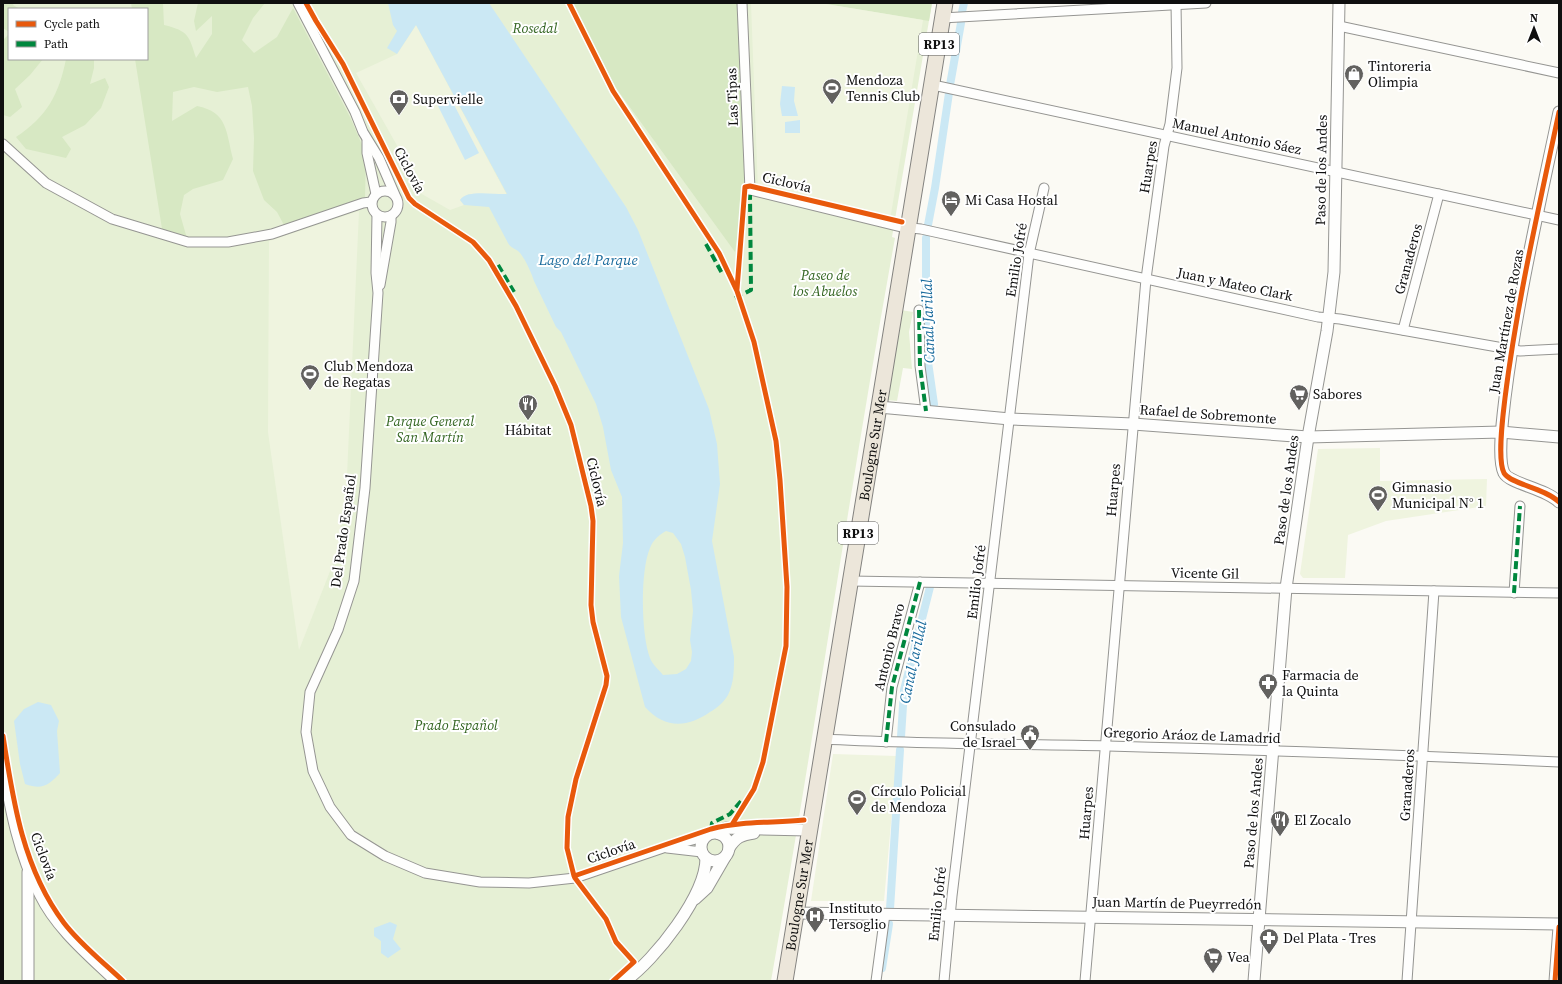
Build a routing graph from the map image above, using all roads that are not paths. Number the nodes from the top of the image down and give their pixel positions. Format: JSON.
{"nodes":[{"id":1,"x":298,"y":3,"type":"edge"},
{"id":2,"x":742,"y":3,"type":"edge"},
{"id":3,"x":945,"y":3,"type":"edge"},
{"id":4,"x":1206,"y":3,"type":"edge"},
{"id":5,"x":1339,"y":3,"type":"edge"},
{"id":6,"x":1176,"y":4,"type":"edge"},
{"id":7,"x":942,"y":18,"type":"junction"},
{"id":8,"x":1339,"y":26,"type":"junction"},
{"id":9,"x":1559,"y":73,"type":"edge"},
{"id":10,"x":933,"y":85,"type":"junction"},
{"id":11,"x":1559,"y":112,"type":"edge"},
{"id":12,"x":1167,"y":135,"type":"junction"},
{"id":13,"x":368,"y":141,"type":"junction"},
{"id":14,"x":3,"y":144,"type":"edge"},
{"id":15,"x":1337,"y":172,"type":"junction"},
{"id":16,"x":1044,"y":188,"type":"dead end"},
{"id":17,"x":750,"y":190,"type":"joint"},
{"id":18,"x":376,"y":194,"type":"junction"},
{"id":19,"x":1439,"y":194,"type":"junction"},
{"id":20,"x":395,"y":195,"type":"junction"},
{"id":21,"x":372,"y":202,"type":"junction"},
{"id":22,"x":377,"y":215,"type":"junction"},
{"id":23,"x":1537,"y":215,"type":"junction"},
{"id":24,"x":391,"y":216,"type":"junction"},
{"id":25,"x":1559,"y":220,"type":"edge"},
{"id":26,"x":909,"y":227,"type":"junction"},
{"id":27,"x":1029,"y":254,"type":"junction"},
{"id":28,"x":1146,"y":279,"type":"junction"},
{"id":29,"x":378,"y":292,"type":"junction"},
{"id":30,"x":919,"y":310,"type":"dead end"},
{"id":31,"x":1329,"y":318,"type":"junction"},
{"id":32,"x":1403,"y":330,"type":"junction"},
{"id":33,"x":1512,"y":350,"type":"junction"},
{"id":34,"x":1559,"y":350,"type":"edge"},
{"id":35,"x":879,"y":406,"type":"junction"},
{"id":36,"x":926,"y":411,"type":"junction"},
{"id":37,"x":1010,"y":419,"type":"junction"},
{"id":38,"x":1133,"y":424,"type":"junction"},
{"id":39,"x":1501,"y":432,"type":"junction"},
{"id":40,"x":1308,"y":437,"type":"junction"},
{"id":41,"x":1559,"y":437,"type":"edge"},
{"id":42,"x":1559,"y":502,"type":"edge"},
{"id":43,"x":1520,"y":506,"type":"dead end"},
{"id":44,"x":850,"y":581,"type":"junction"},
{"id":45,"x":920,"y":582,"type":"junction"},
{"id":46,"x":990,"y":583,"type":"junction"},
{"id":47,"x":1119,"y":585,"type":"junction"},
{"id":48,"x":1286,"y":588,"type":"junction"},
{"id":49,"x":1434,"y":591,"type":"junction"},
{"id":50,"x":1514,"y":593,"type":"junction"},
{"id":51,"x":1559,"y":593,"type":"edge"},
{"id":52,"x":823,"y":739,"type":"junction"},
{"id":53,"x":886,"y":742,"type":"junction"},
{"id":54,"x":970,"y":745,"type":"junction"},
{"id":55,"x":1106,"y":746,"type":"junction"},
{"id":56,"x":1274,"y":751,"type":"junction"},
{"id":57,"x":1423,"y":756,"type":"junction"},
{"id":58,"x":1559,"y":762,"type":"edge"},
{"id":59,"x":3,"y":766,"type":"edge"},
{"id":60,"x":764,"y":830,"type":"junction"},
{"id":61,"x":808,"y":830,"type":"junction"},
{"id":62,"x":719,"y":834,"type":"junction"},
{"id":63,"x":707,"y":836,"type":"junction"},
{"id":64,"x":664,"y":848,"type":"junction"},
{"id":65,"x":727,"y":852,"type":"junction"},
{"id":66,"x":704,"y":855,"type":"junction"},
{"id":67,"x":28,"y":867,"type":"junction"},
{"id":68,"x":694,"y":900,"type":"junction"},
{"id":69,"x":795,"y":913,"type":"junction"},
{"id":70,"x":885,"y":914,"type":"junction"},
{"id":71,"x":950,"y":914,"type":"junction"},
{"id":72,"x":1091,"y":916,"type":"junction"},
{"id":73,"x":1259,"y":919,"type":"junction"},
{"id":74,"x":1412,"y":922,"type":"junction"},
{"id":75,"x":1559,"y":926,"type":"edge"},
{"id":76,"x":28,"y":981,"type":"edge"},
{"id":77,"x":116,"y":981,"type":"edge"},
{"id":78,"x":626,"y":981,"type":"edge"},
{"id":79,"x":785,"y":981,"type":"edge"},
{"id":80,"x":876,"y":981,"type":"edge"},
{"id":81,"x":944,"y":981,"type":"edge"},
{"id":82,"x":1085,"y":981,"type":"edge"},
{"id":83,"x":1254,"y":981,"type":"edge"},
{"id":84,"x":1407,"y":981,"type":"edge"},
{"id":85,"x":1555,"y":981,"type":"edge"}],
"edges":[{"from":1,"to":13,"type":"street"},
{"from":2,"to":17,"type":"street","name":"Las Tipas"},
{"from":3,"to":7,"type":"main road","name":"Boulogne Sur Mer","number":"RP13"},
{"from":4,"to":6,"type":"street"},
{"from":5,"to":8,"type":"street","name":"Paso de los Andes"},
{"from":6,"to":7,"type":"street"},
{"from":6,"to":12,"type":"street","name":"Huarpes"},
{"from":7,"to":10,"type":"main road","name":"Boulogne Sur Mer","number":"RP13"},
{"from":8,"to":9,"type":"street"},
{"from":8,"to":15,"type":"street","name":"Paso de los Andes"},
{"from":10,"to":12,"type":"street","name":"Manuel Antonio Sáez"},
{"from":10,"to":26,"type":"main road","name":"Boulogne Sur Mer","number":"RP13"},
{"from":11,"to":23,"type":"street","name":"Juan Martínez de Rozas"},
{"from":12,"to":15,"type":"street","name":"Manuel Antonio Sáez"},
{"from":12,"to":28,"type":"street","name":"Huarpes"},
{"from":13,"to":18,"type":"street"},
{"from":13,"to":20,"type":"street"},
{"from":14,"to":21,"type":"street"},
{"from":15,"to":19,"type":"street","name":"Manuel Antonio Sáez"},
{"from":15,"to":31,"type":"street","name":"Paso de los Andes"},
{"from":16,"to":27,"type":"street","name":"Emilio Jofré"},
{"from":17,"to":26,"type":"street","name":"Juan y Mateo Clark"},
{"from":18,"to":20,"type":"street"},
{"from":18,"to":21,"type":"street"},
{"from":19,"to":23,"type":"street","name":"Manuel Antonio Sáez"},
{"from":19,"to":32,"type":"street","name":"Granaderos"},
{"from":20,"to":24,"type":"street"},
{"from":21,"to":22,"type":"street"},
{"from":22,"to":24,"type":"street"},
{"from":22,"to":29,"type":"street","name":"Del Prado Español"},
{"from":23,"to":25,"type":"street","name":"Manuel Antonio Sáez"},
{"from":23,"to":33,"type":"street","name":"Juan Martínez de Rozas"},
{"from":24,"to":29,"type":"street","name":"Del Prado Español"},
{"from":26,"to":27,"type":"street","name":"Juan y Mateo Clark"},
{"from":26,"to":35,"type":"main road","name":"Boulogne Sur Mer","number":"RP13"},
{"from":27,"to":28,"type":"street","name":"Juan y Mateo Clark"},
{"from":27,"to":37,"type":"street","name":"Emilio Jofré"},
{"from":28,"to":31,"type":"street","name":"Juan y Mateo Clark"},
{"from":28,"to":38,"type":"street","name":"Huarpes"},
{"from":29,"to":64,"type":"street","name":"Del Prado Español"},
{"from":30,"to":36,"type":"street"},
{"from":31,"to":32,"type":"street","name":"Juan y Mateo Clark"},
{"from":31,"to":40,"type":"street","name":"Paso de los Andes"},
{"from":32,"to":33,"type":"street","name":"Juan y Mateo Clark"},
{"from":33,"to":34,"type":"street","name":"Juan y Mateo Clark"},
{"from":33,"to":39,"type":"street","name":"Juan Martínez de Rozas"},
{"from":35,"to":36,"type":"street","name":"Rafael de Sobremonte"},
{"from":35,"to":44,"type":"main road","name":"Boulogne Sur Mer","number":"RP13"},
{"from":36,"to":37,"type":"street","name":"Rafael de Sobremonte"},
{"from":37,"to":38,"type":"street","name":"Rafael de Sobremonte"},
{"from":37,"to":46,"type":"street","name":"Emilio Jofré"},
{"from":38,"to":40,"type":"street","name":"Rafael de Sobremonte"},
{"from":38,"to":47,"type":"street","name":"Huarpes"},
{"from":39,"to":40,"type":"street","name":"Rafael de Sobremonte"},
{"from":39,"to":41,"type":"street","name":"Rafael de Sobremonte"},
{"from":39,"to":42,"type":"street","name":"Juan Martínez de Rozas"},
{"from":40,"to":48,"type":"street","name":"Paso de los Andes"},
{"from":43,"to":50,"type":"street"},
{"from":44,"to":45,"type":"street","name":"Vicente Gil"},
{"from":44,"to":52,"type":"main road","name":"Boulogne Sur Mer","number":"RP13"},
{"from":45,"to":46,"type":"street","name":"Vicente Gil"},
{"from":45,"to":53,"type":"street","name":"Antonio Bravo"},
{"from":46,"to":47,"type":"street","name":"Vicente Gil"},
{"from":46,"to":54,"type":"street","name":"Emilio Jofré"},
{"from":47,"to":48,"type":"street","name":"Vicente Gil"},
{"from":47,"to":55,"type":"street","name":"Huarpes"},
{"from":48,"to":49,"type":"street","name":"Vicente Gil"},
{"from":48,"to":56,"type":"street","name":"Paso de los Andes"},
{"from":49,"to":50,"type":"street","name":"Vicente Gil"},
{"from":49,"to":57,"type":"street","name":"Granaderos"},
{"from":50,"to":51,"type":"street","name":"Vicente Gil"},
{"from":52,"to":53,"type":"street","name":"Gregorio Aráoz de Lamadrid"},
{"from":52,"to":61,"type":"main road","name":"Boulogne Sur Mer","number":"RP13"},
{"from":53,"to":54,"type":"street","name":"Gregorio Aráoz de Lamadrid"},
{"from":54,"to":55,"type":"street","name":"Gregorio Aráoz de Lamadrid"},
{"from":54,"to":71,"type":"street","name":"Emilio Jofré"},
{"from":55,"to":56,"type":"street","name":"Gregorio Aráoz de Lamadrid"},
{"from":55,"to":72,"type":"street","name":"Huarpes"},
{"from":56,"to":57,"type":"street","name":"Gregorio Aráoz de Lamadrid"},
{"from":56,"to":73,"type":"street","name":"Paso de los Andes"},
{"from":57,"to":58,"type":"street","name":"Gregorio Aráoz de Lamadrid"},
{"from":57,"to":74,"type":"street","name":"Granaderos"},
{"from":59,"to":67,"type":"street"},
{"from":60,"to":61,"type":"street"},
{"from":60,"to":62,"type":"street"},
{"from":60,"to":65,"type":"street"},
{"from":61,"to":69,"type":"main road","name":"Boulogne Sur Mer","number":"RP13"},
{"from":62,"to":63,"type":"street"},
{"from":62,"to":65,"type":"street"},
{"from":63,"to":64,"type":"street","name":"Del Prado Español"},
{"from":63,"to":66,"type":"street"},
{"from":64,"to":66,"type":"street","name":"Del Prado Español"},
{"from":65,"to":66,"type":"street"},
{"from":65,"to":68,"type":"street"},
{"from":66,"to":68,"type":"street"},
{"from":67,"to":76,"type":"street"},
{"from":67,"to":77,"type":"street"},
{"from":68,"to":78,"type":"street"},
{"from":69,"to":70,"type":"street","name":"Juan Martín de Pueyrredón"},
{"from":69,"to":79,"type":"main road","name":"Boulogne Sur Mer","number":"RP13"},
{"from":70,"to":71,"type":"street","name":"Juan Martín de Pueyrredón"},
{"from":70,"to":80,"type":"street"},
{"from":71,"to":72,"type":"street","name":"Juan Martín de Pueyrredón"},
{"from":71,"to":81,"type":"street","name":"Emilio Jofré"},
{"from":72,"to":73,"type":"street","name":"Juan Martín de Pueyrredón"},
{"from":72,"to":82,"type":"street","name":"Huarpes"},
{"from":73,"to":74,"type":"street","name":"Juan Martín de Pueyrredón"},
{"from":73,"to":83,"type":"street","name":"Paso de los Andes"},
{"from":74,"to":75,"type":"street","name":"Juan Martín de Pueyrredón"},
{"from":74,"to":84,"type":"street","name":"Granaderos"},
{"from":75,"to":85,"type":"street"}]}
